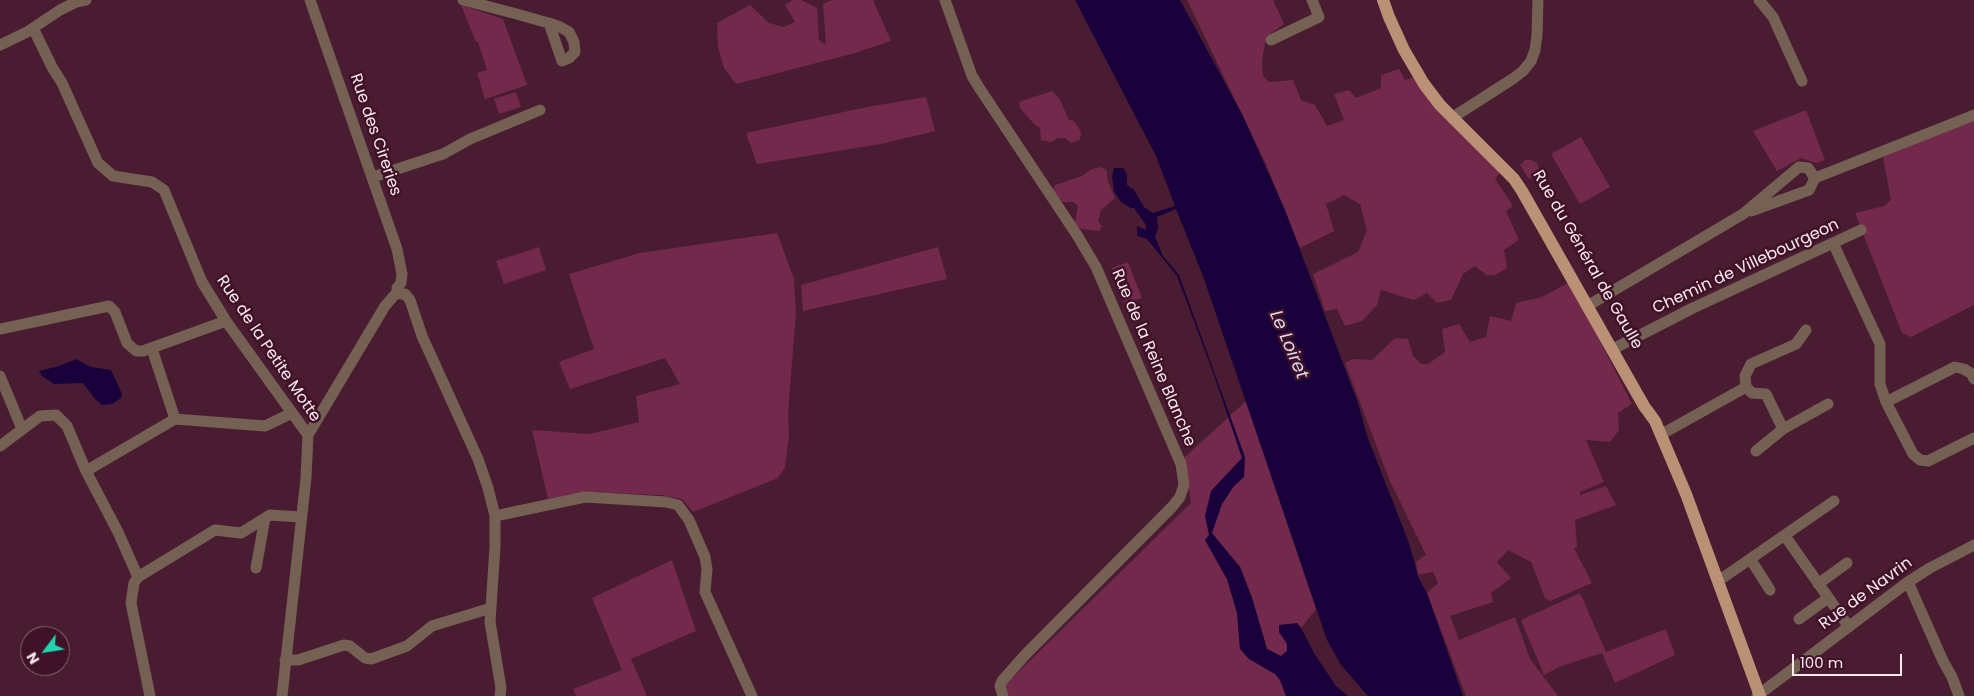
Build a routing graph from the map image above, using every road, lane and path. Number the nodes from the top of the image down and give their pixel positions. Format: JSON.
{"nodes":[{"id":1,"x":86,"y":0,"type":"edge"},
{"id":2,"x":310,"y":0,"type":"edge"},
{"id":3,"x":463,"y":0,"type":"edge"},
{"id":4,"x":945,"y":0,"type":"edge"},
{"id":5,"x":1312,"y":0,"type":"edge"},
{"id":6,"x":1538,"y":0,"type":"edge"},
{"id":7,"x":1759,"y":0,"type":"edge"},
{"id":8,"x":1385,"y":4,"type":"edge"},
{"id":9,"x":549,"y":23,"type":"dead end"},
{"id":10,"x":33,"y":28,"type":"junction"},
{"id":11,"x":1271,"y":40,"type":"dead end"},
{"id":12,"x":0,"y":45,"type":"edge"},
{"id":13,"x":1802,"y":81,"type":"dead end"},
{"id":14,"x":540,"y":110,"type":"dead end"},
{"id":15,"x":1974,"y":115,"type":"edge"},
{"id":16,"x":1454,"y":118,"type":"junction"},
{"id":17,"x":373,"y":176,"type":"junction"},
{"id":18,"x":1815,"y":178,"type":"junction"},
{"id":19,"x":1743,"y":214,"type":"junction"},
{"id":20,"x":1861,"y":230,"type":"dead end"},
{"id":21,"x":1834,"y":243,"type":"junction"},
{"id":22,"x":401,"y":289,"type":"junction"},
{"id":23,"x":1591,"y":304,"type":"junction"},
{"id":24,"x":226,"y":321,"type":"junction"},
{"id":25,"x":0,"y":329,"type":"edge"},
{"id":26,"x":1806,"y":330,"type":"dead end"},
{"id":27,"x":1615,"y":348,"type":"junction"},
{"id":28,"x":152,"y":349,"type":"junction"},
{"id":29,"x":0,"y":376,"type":"edge"},
{"id":30,"x":1974,"y":378,"type":"edge"},
{"id":31,"x":1746,"y":387,"type":"junction"},
{"id":32,"x":1886,"y":402,"type":"junction"},
{"id":33,"x":1828,"y":404,"type":"dead end"},
{"id":34,"x":292,"y":413,"type":"junction"},
{"id":35,"x":175,"y":419,"type":"junction"},
{"id":36,"x":22,"y":429,"type":"junction"},
{"id":37,"x":1784,"y":430,"type":"junction"},
{"id":38,"x":1662,"y":434,"type":"junction"},
{"id":39,"x":308,"y":435,"type":"junction"},
{"id":40,"x":1974,"y":438,"type":"edge"},
{"id":41,"x":0,"y":446,"type":"edge"},
{"id":42,"x":1756,"y":451,"type":"dead end"},
{"id":43,"x":86,"y":471,"type":"junction"},
{"id":44,"x":1834,"y":501,"type":"dead end"},
{"id":45,"x":495,"y":516,"type":"junction"},
{"id":46,"x":301,"y":517,"type":"junction"},
{"id":47,"x":265,"y":518,"type":"junction"},
{"id":48,"x":1785,"y":536,"type":"junction"},
{"id":49,"x":1974,"y":546,"type":"edge"},
{"id":50,"x":1751,"y":560,"type":"junction"},
{"id":51,"x":1848,"y":563,"type":"dead end"},
{"id":52,"x":256,"y":568,"type":"dead end"},
{"id":53,"x":138,"y":577,"type":"junction"},
{"id":54,"x":1724,"y":577,"type":"dead end"},
{"id":55,"x":1908,"y":582,"type":"junction"},
{"id":56,"x":1818,"y":584,"type":"junction"},
{"id":57,"x":1770,"y":590,"type":"dead end"},
{"id":58,"x":1828,"y":598,"type":"junction"},
{"id":59,"x":490,"y":608,"type":"junction"},
{"id":60,"x":1799,"y":619,"type":"dead end"},
{"id":61,"x":1849,"y":627,"type":"junction"},
{"id":62,"x":285,"y":660,"type":"junction"},
{"id":63,"x":150,"y":696,"type":"edge"},
{"id":64,"x":282,"y":696,"type":"edge"},
{"id":65,"x":500,"y":696,"type":"edge"},
{"id":66,"x":752,"y":696,"type":"edge"},
{"id":67,"x":1002,"y":696,"type":"edge"},
{"id":68,"x":1759,"y":696,"type":"edge"},
{"id":69,"x":1959,"y":696,"type":"edge"}],
"edges":[{"from":1,"to":10,"type":"street"},
{"from":2,"to":17,"type":"street","name":"Rue des Cireries"},
{"from":3,"to":9,"type":"street"},
{"from":4,"to":67,"type":"street","name":"Rue de la Reine Blanche"},
{"from":5,"to":11,"type":"street"},
{"from":6,"to":16,"type":"street"},
{"from":7,"to":13,"type":"street"},
{"from":8,"to":16,"type":"main road","name":"Rue du Général de Gaulle"},
{"from":10,"to":12,"type":"street"},
{"from":10,"to":24,"type":"street","name":"Rue de la Petite Motte"},
{"from":14,"to":17,"type":"street"},
{"from":15,"to":18,"type":"street"},
{"from":16,"to":23,"type":"main road","name":"Rue du Général de Gaulle"},
{"from":17,"to":22,"type":"street","name":"Rue des Cireries"},
{"from":18,"to":19,"type":"street"},
{"from":18,"to":19,"type":"street"},
{"from":19,"to":23,"type":"street"},
{"from":20,"to":21,"type":"street","name":"Chemin de Villebourgeon"},
{"from":21,"to":27,"type":"street","name":"Chemin de Villebourgeon"},
{"from":21,"to":32,"type":"street"},
{"from":22,"to":39,"type":"street"},
{"from":22,"to":45,"type":"street","name":"Rue des Cireries"},
{"from":23,"to":27,"type":"main road","name":"Rue du Général de Gaulle"},
{"from":24,"to":28,"type":"street"},
{"from":24,"to":34,"type":"street","name":"Rue de la Petite Motte"},
{"from":25,"to":28,"type":"street"},
{"from":26,"to":31,"type":"street"},
{"from":27,"to":38,"type":"main road","name":"Rue du Général de Gaulle"},
{"from":28,"to":35,"type":"street"},
{"from":29,"to":36,"type":"street"},
{"from":30,"to":32,"type":"street"},
{"from":31,"to":37,"type":"street"},
{"from":31,"to":38,"type":"street"},
{"from":32,"to":40,"type":"street"},
{"from":33,"to":37,"type":"street"},
{"from":34,"to":35,"type":"street"},
{"from":34,"to":39,"type":"street","name":"Rue de la Petite Motte"},
{"from":35,"to":43,"type":"street"},
{"from":36,"to":41,"type":"street"},
{"from":36,"to":43,"type":"street"},
{"from":37,"to":42,"type":"street"},
{"from":38,"to":68,"type":"main road","name":"Rue du Général de Gaulle"},
{"from":39,"to":46,"type":"street","name":"Rue de la Petite Motte"},
{"from":43,"to":53,"type":"street"},
{"from":44,"to":48,"type":"street"},
{"from":45,"to":59,"type":"street","name":"Rue des Cireries"},
{"from":45,"to":66,"type":"street"},
{"from":46,"to":47,"type":"street"},
{"from":46,"to":62,"type":"street","name":"Rue de la Petite Motte"},
{"from":47,"to":52,"type":"street"},
{"from":47,"to":53,"type":"street"},
{"from":48,"to":50,"type":"street"},
{"from":48,"to":56,"type":"street"},
{"from":49,"to":55,"type":"street","name":"Rue de Navrin"},
{"from":50,"to":54,"type":"street"},
{"from":50,"to":57,"type":"street"},
{"from":51,"to":56,"type":"street"},
{"from":53,"to":63,"type":"street"},
{"from":55,"to":61,"type":"street","name":"Rue de Navrin"},
{"from":55,"to":69,"type":"street"},
{"from":56,"to":58,"type":"street"},
{"from":58,"to":60,"type":"street"},
{"from":58,"to":61,"type":"street"},
{"from":59,"to":62,"type":"street"},
{"from":59,"to":65,"type":"street","name":"Rue des Cireries"},
{"from":61,"to":68,"type":"street","name":"Rue de Navrin"},
{"from":62,"to":64,"type":"street","name":"Rue de la Petite Motte"}]}
